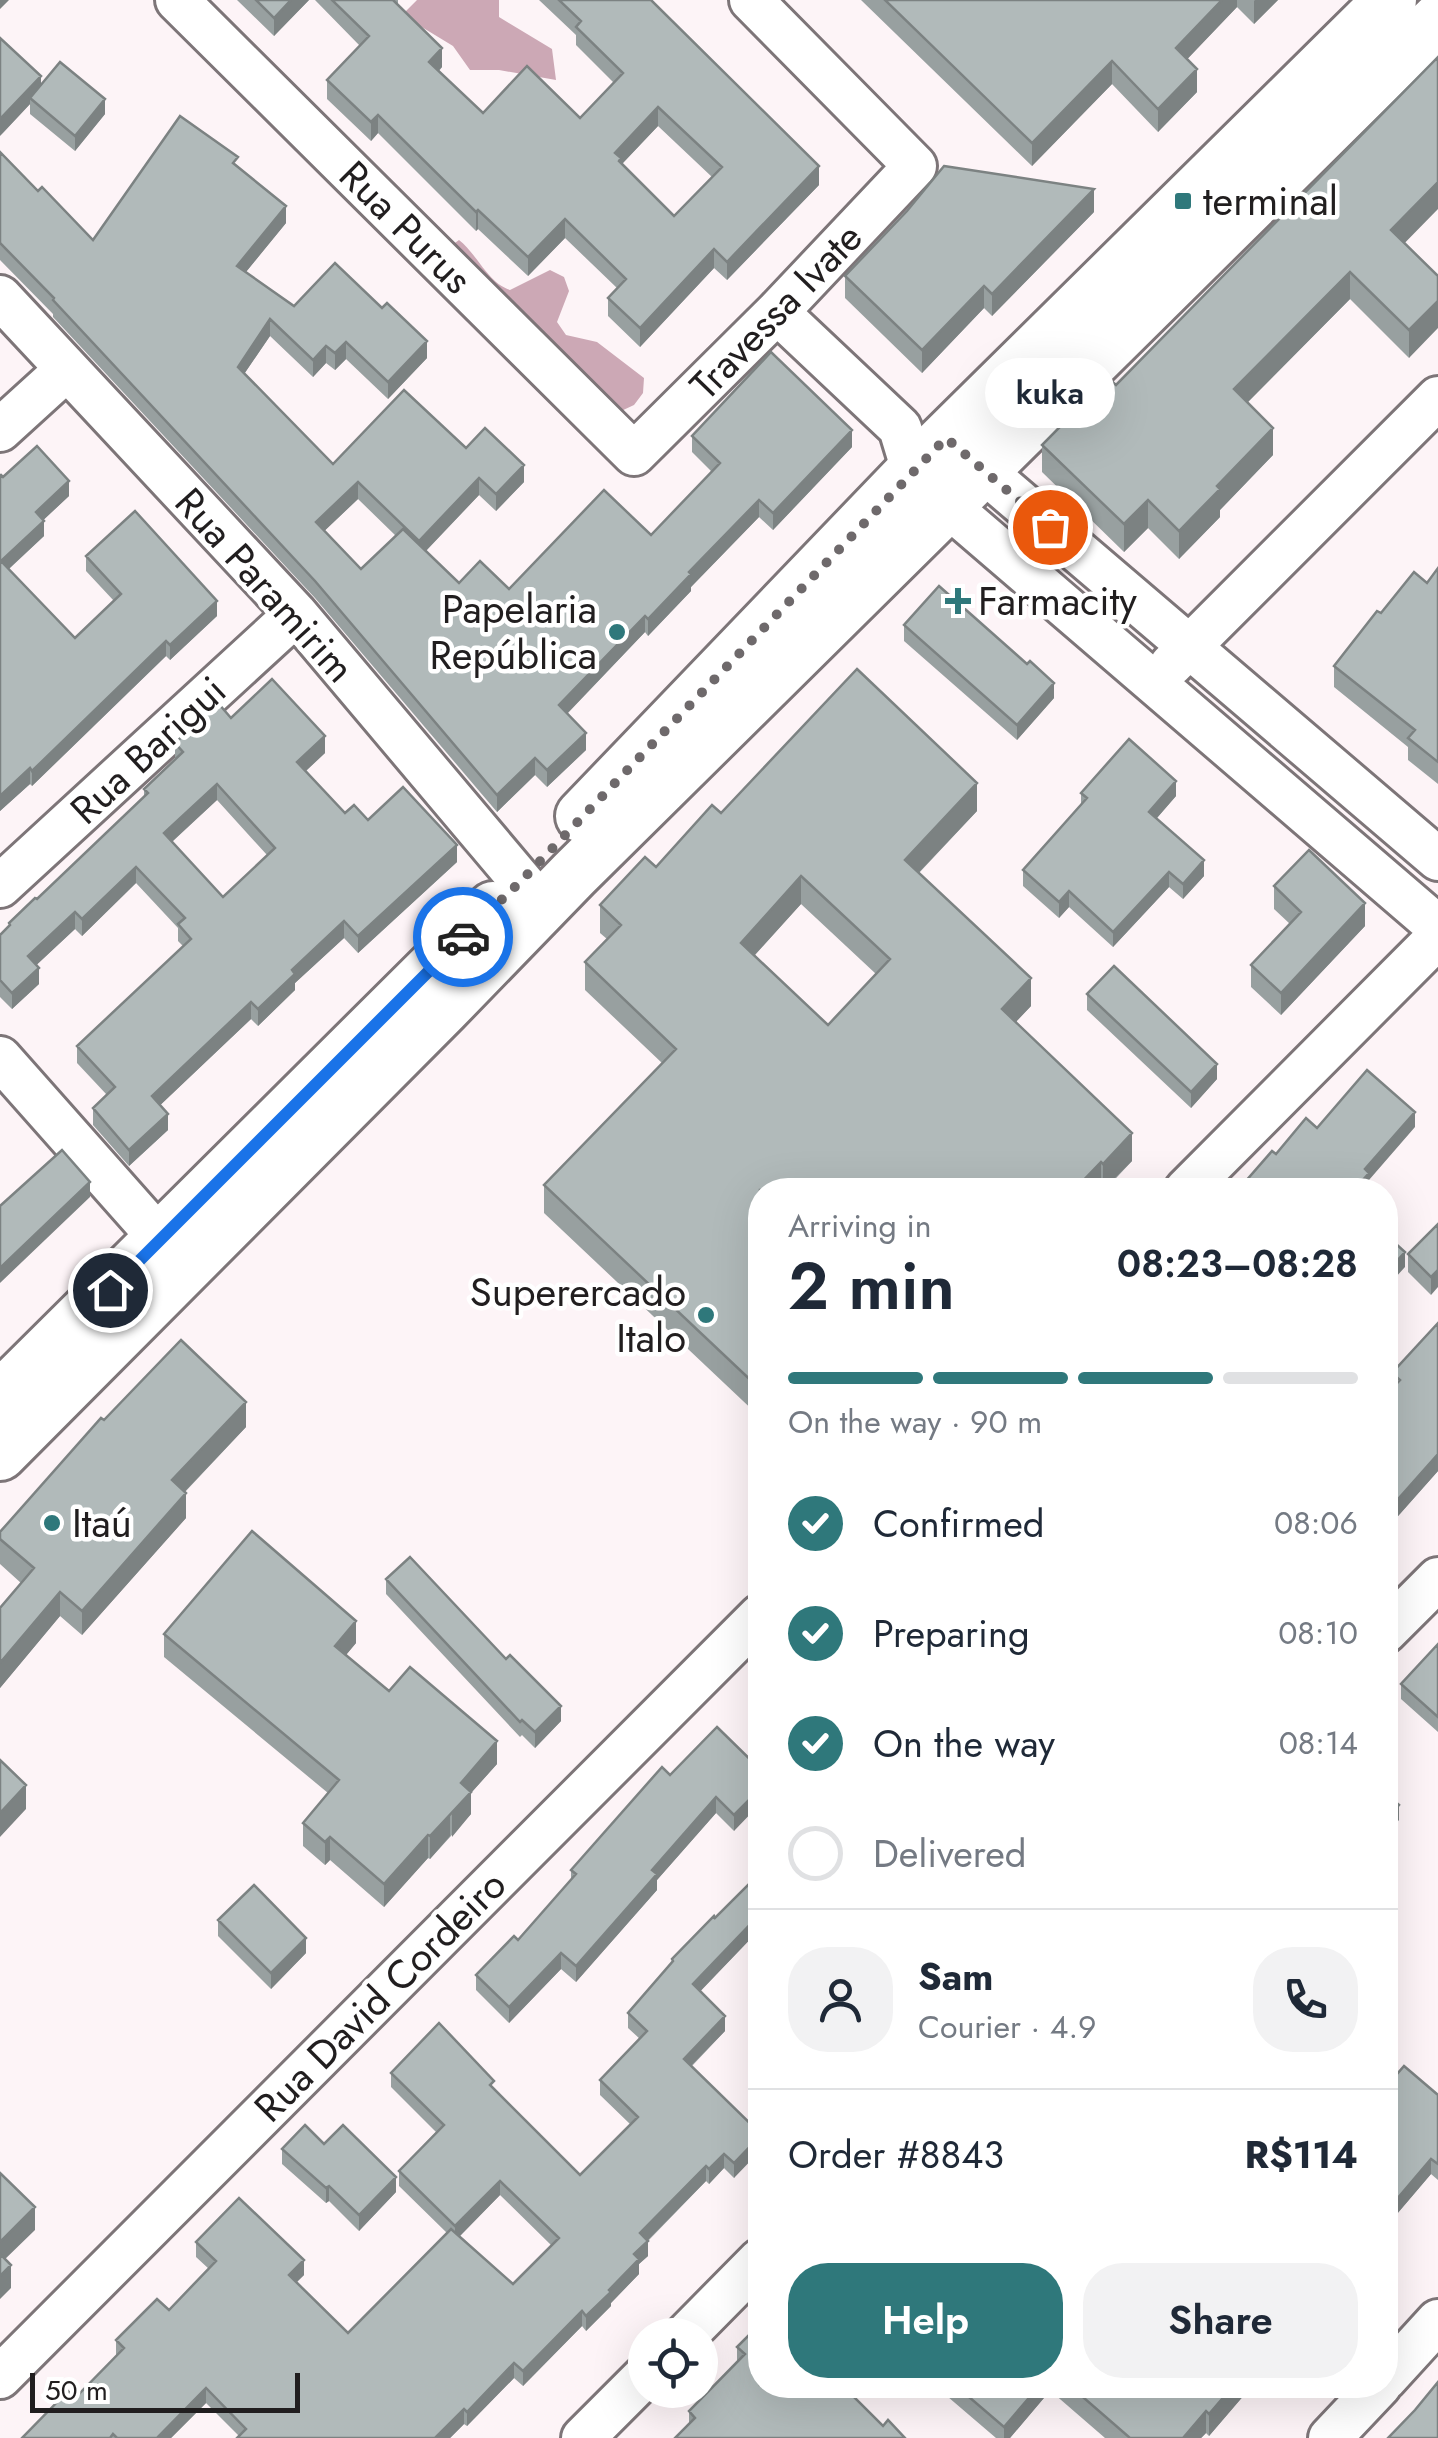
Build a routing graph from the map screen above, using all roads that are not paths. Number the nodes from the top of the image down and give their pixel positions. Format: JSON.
{"nodes":[{"id":1,"x":177,"y":0,"type":"edge"},
{"id":2,"x":751,"y":0,"type":"edge"},
{"id":3,"x":1390,"y":0,"type":"edge"},
{"id":4,"x":1438,"y":20,"type":"edge"},
{"id":5,"x":0,"y":297,"type":"edge"},
{"id":6,"x":777,"y":312,"type":"junction"},
{"id":7,"x":66,"y":369,"type":"junction"},
{"id":8,"x":1438,"y":398,"type":"edge"},
{"id":9,"x":0,"y":430,"type":"edge"},
{"id":10,"x":634,"y":454,"type":"joint"},
{"id":11,"x":938,"y":462,"type":"junction"},
{"id":12,"x":296,"y":614,"type":"junction"},
{"id":13,"x":1190,"y":647,"type":"junction"},
{"id":14,"x":1153,"y":683,"type":"junction"},
{"id":15,"x":1438,"y":859,"type":"edge"},
{"id":16,"x":0,"y":886,"type":"edge"},
{"id":17,"x":532,"y":893,"type":"junction"},
{"id":18,"x":1438,"y":927,"type":"edge"},
{"id":19,"x":1438,"y":937,"type":"edge"},
{"id":20,"x":0,"y":1058,"type":"edge"},
{"id":21,"x":1198,"y":1178,"type":"edge"},
{"id":22,"x":173,"y":1254,"type":"junction"},
{"id":23,"x":0,"y":1398,"type":"edge"},
{"id":24,"x":0,"y":1454,"type":"edge"},
{"id":25,"x":1438,"y":1579,"type":"edge"},
{"id":26,"x":1398,"y":1619,"type":"edge"},
{"id":27,"x":748,"y":1628,"type":"edge"},
{"id":28,"x":748,"y":2272,"type":"edge"},
{"id":29,"x":703,"y":2318,"type":"edge"},
{"id":30,"x":1438,"y":2322,"type":"edge"},
{"id":31,"x":1398,"y":2365,"type":"edge"},
{"id":32,"x":0,"y":2377,"type":"edge"},
{"id":33,"x":628,"y":2393,"type":"edge"},
{"id":34,"x":1368,"y":2398,"type":"edge"},
{"id":35,"x":583,"y":2438,"type":"edge"},
{"id":36,"x":1330,"y":2438,"type":"edge"}],
"edges":[{"from":1,"to":10,"type":"street","name":"Rua Purus"},
{"from":2,"to":6,"type":"street","name":"Travessa Ivate"},
{"from":3,"to":11,"type":"main road"},
{"from":4,"to":11,"type":"main road"},
{"from":5,"to":7,"type":"street","name":"Rua Paramirim"},
{"from":6,"to":10,"type":"street","name":"Travessa Ivate"},
{"from":6,"to":11,"type":"street"},
{"from":7,"to":9,"type":"street"},
{"from":7,"to":12,"type":"street","name":"Rua Paramirim"},
{"from":8,"to":13,"type":"street"},
{"from":11,"to":13,"type":"street"},
{"from":11,"to":14,"type":"street"},
{"from":11,"to":17,"type":"main road"},
{"from":12,"to":16,"type":"street","name":"Rua Barigui"},
{"from":12,"to":17,"type":"street","name":"Rua Paramirim"},
{"from":13,"to":14,"type":"street"},
{"from":13,"to":15,"type":"street"},
{"from":14,"to":18,"type":"street"},
{"from":17,"to":22,"type":"main road"},
{"from":19,"to":21,"type":"street"},
{"from":20,"to":22,"type":"street"},
{"from":22,"to":23,"type":"main road"},
{"from":22,"to":24,"type":"main road"},
{"from":25,"to":26,"type":"street"},
{"from":27,"to":32,"type":"street","name":"Rua David Cordeiro"},
{"from":28,"to":29,"type":"street"},
{"from":30,"to":31,"type":"street"},
{"from":33,"to":35,"type":"street"},
{"from":34,"to":36,"type":"street"}]}
